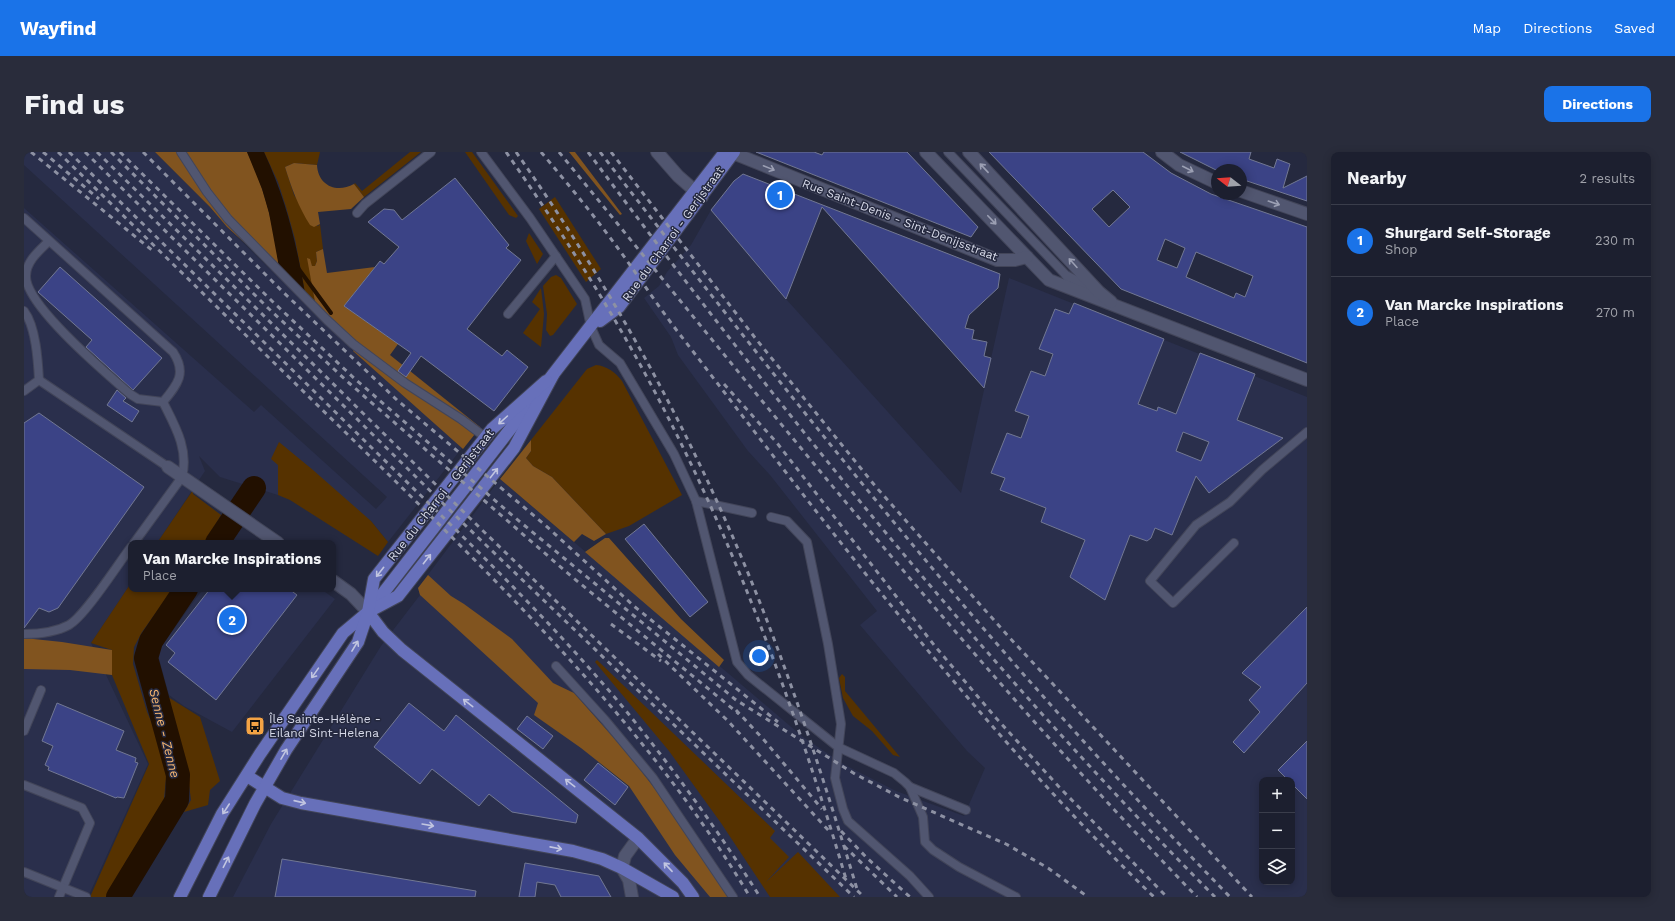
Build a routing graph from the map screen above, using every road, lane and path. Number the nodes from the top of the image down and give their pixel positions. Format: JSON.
{"nodes":[{"id":1,"x":181,"y":152,"type":"edge"},
{"id":2,"x":431,"y":152,"type":"edge"},
{"id":3,"x":481,"y":152,"type":"edge"},
{"id":4,"x":657,"y":152,"type":"edge"},
{"id":5,"x":716,"y":152,"type":"edge"},
{"id":6,"x":730,"y":152,"type":"edge"},
{"id":7,"x":926,"y":152,"type":"edge"},
{"id":8,"x":948,"y":152,"type":"edge"},
{"id":9,"x":969,"y":152,"type":"edge"},
{"id":10,"x":1162,"y":152,"type":"edge"},
{"id":11,"x":1211,"y":180,"type":"edge"},
{"id":12,"x":695,"y":191,"type":"junction"},
{"id":13,"x":1247,"y":194,"type":"edge"},
{"id":14,"x":357,"y":213,"type":"dead end"},
{"id":15,"x":1307,"y":214,"type":"edge"},
{"id":16,"x":24,"y":218,"type":"edge"},
{"id":17,"x":50,"y":241,"type":"junction"},
{"id":18,"x":556,"y":256,"type":"junction"},
{"id":19,"x":1027,"y":257,"type":"junction"},
{"id":20,"x":1064,"y":274,"type":"junction"},
{"id":21,"x":1078,"y":292,"type":"junction"},
{"id":22,"x":1099,"y":292,"type":"junction"},
{"id":23,"x":1115,"y":306,"type":"junction"},
{"id":24,"x":24,"y":310,"type":"edge"},
{"id":25,"x":508,"y":314,"type":"dead end"},
{"id":26,"x":591,"y":327,"type":"junction"},
{"id":27,"x":553,"y":375,"type":"junction"},
{"id":28,"x":39,"y":380,"type":"junction"},
{"id":29,"x":1307,"y":380,"type":"edge"},
{"id":30,"x":24,"y":391,"type":"edge"},
{"id":31,"x":163,"y":402,"type":"junction"},
{"id":32,"x":1307,"y":432,"type":"edge"},
{"id":33,"x":485,"y":437,"type":"junction"},
{"id":34,"x":168,"y":467,"type":"joint"},
{"id":35,"x":182,"y":477,"type":"junction"},
{"id":36,"x":696,"y":501,"type":"junction"},
{"id":37,"x":752,"y":513,"type":"dead end"},
{"id":38,"x":770,"y":517,"type":"dead end"},
{"id":39,"x":136,"y":540,"type":"edge"},
{"id":40,"x":274,"y":540,"type":"edge"},
{"id":41,"x":1234,"y":543,"type":"dead end"},
{"id":42,"x":128,"y":551,"type":"edge"},
{"id":43,"x":336,"y":584,"type":"edge"},
{"id":44,"x":368,"y":612,"type":"junction"},
{"id":45,"x":24,"y":634,"type":"edge"},
{"id":46,"x":556,"y":666,"type":"dead end"},
{"id":47,"x":42,"y":690,"type":"dead end"},
{"id":48,"x":24,"y":731,"type":"edge"},
{"id":49,"x":838,"y":748,"type":"junction"},
{"id":50,"x":247,"y":776,"type":"junction"},
{"id":51,"x":24,"y":785,"type":"edge"},
{"id":52,"x":910,"y":787,"type":"junction"},
{"id":53,"x":264,"y":788,"type":"junction"},
{"id":54,"x":966,"y":810,"type":"dead end"},
{"id":55,"x":638,"y":838,"type":"junction"},
{"id":56,"x":622,"y":868,"type":"junction"},
{"id":57,"x":24,"y":872,"type":"edge"},
{"id":58,"x":63,"y":887,"type":"junction"},
{"id":59,"x":59,"y":897,"type":"edge"},
{"id":60,"x":86,"y":897,"type":"edge"},
{"id":61,"x":180,"y":897,"type":"edge"},
{"id":62,"x":209,"y":897,"type":"edge"},
{"id":63,"x":632,"y":897,"type":"edge"},
{"id":64,"x":673,"y":897,"type":"edge"},
{"id":65,"x":693,"y":897,"type":"edge"},
{"id":66,"x":732,"y":897,"type":"edge"},
{"id":67,"x":929,"y":897,"type":"edge"},
{"id":68,"x":1016,"y":897,"type":"edge"}],
"edges":[{"from":1,"to":33,"type":"lane"},
{"from":2,"to":14,"type":"lane"},
{"from":3,"to":18,"type":"lane"},
{"from":4,"to":12,"type":"street"},
{"from":5,"to":12,"type":"main road","name":"Rue du Charroi - Gerijstraat"},
{"from":6,"to":12,"type":"main road","name":"Rue du Charroi - Gerijstraat"},
{"from":6,"to":19,"type":"street","name":"Rue Saint-Denis - Sint-Denijsstraat","one_way":true},
{"from":7,"to":19,"type":"street","one_way":true},
{"from":8,"to":20,"type":"lane"},
{"from":22,"to":9,"type":"street","one_way":true},
{"from":10,"to":11,"type":"street","one_way":true},
{"from":12,"to":26,"type":"main road","name":"Rue du Charroi - Gerijstraat"},
{"from":12,"to":26,"type":"main road","name":"Rue du Charroi - Gerijstraat"},
{"from":13,"to":15,"type":"street","one_way":true},
{"from":16,"to":17,"type":"lane"},
{"from":17,"to":31,"type":"lane"},
{"from":17,"to":31,"type":"lane"},
{"from":18,"to":25,"type":"lane"},
{"from":18,"to":26,"type":"lane"},
{"from":19,"to":21,"type":"street"},
{"from":20,"to":21,"type":"lane"},
{"from":20,"to":22,"type":"lane"},
{"from":21,"to":23,"type":"street"},
{"from":22,"to":23,"type":"street"},
{"from":23,"to":29,"type":"street"},
{"from":24,"to":28,"type":"lane"},
{"from":26,"to":27,"type":"main road","name":"Rue du Charroi - Gerijstraat"},
{"from":26,"to":36,"type":"lane"},
{"from":27,"to":33,"type":"main road","name":"Rue du Charroi - Gerijstraat","one_way":true},
{"from":27,"to":44,"type":"main road","name":"Rue du Charroi - Gerijstraat"},
{"from":28,"to":30,"type":"lane"},
{"from":28,"to":34,"type":"lane"},
{"from":31,"to":35,"type":"lane"},
{"from":32,"to":41,"type":"lane"},
{"from":33,"to":44,"type":"main road","name":"Rue du Charroi - Gerijstraat","one_way":true},
{"from":34,"to":35,"type":"street"},
{"from":35,"to":39,"type":"lane"},
{"from":35,"to":40,"type":"street"},
{"from":36,"to":37,"type":"lane"},
{"from":36,"to":49,"type":"lane"},
{"from":38,"to":49,"type":"lane"},
{"from":42,"to":45,"type":"lane"},
{"from":43,"to":44,"type":"street"},
{"from":44,"to":50,"type":"main road","name":"Rue du Charroi - Gerijstraat","one_way":true},
{"from":53,"to":44,"type":"main road","name":"Rue du Charroi - Gerijstraat","one_way":true},
{"from":55,"to":44,"type":"main road","one_way":true},
{"from":46,"to":66,"type":"lane"},
{"from":47,"to":48,"type":"lane"},
{"from":49,"to":52,"type":"lane"},
{"from":49,"to":67,"type":"lane"},
{"from":50,"to":53,"type":"main road"},
{"from":50,"to":61,"type":"main road","name":"Rue du Charroi - Gerijstraat","one_way":true},
{"from":51,"to":58,"type":"lane"},
{"from":52,"to":54,"type":"lane"},
{"from":52,"to":68,"type":"lane"},
{"from":53,"to":56,"type":"main road","one_way":true},
{"from":62,"to":53,"type":"main road","name":"Rue du Charroi - Gerijstraat","one_way":true},
{"from":55,"to":56,"type":"street"},
{"from":65,"to":55,"type":"main road","one_way":true},
{"from":56,"to":63,"type":"street"},
{"from":56,"to":64,"type":"main road"},
{"from":57,"to":58,"type":"lane"},
{"from":58,"to":59,"type":"lane"},
{"from":58,"to":60,"type":"lane"}]}
